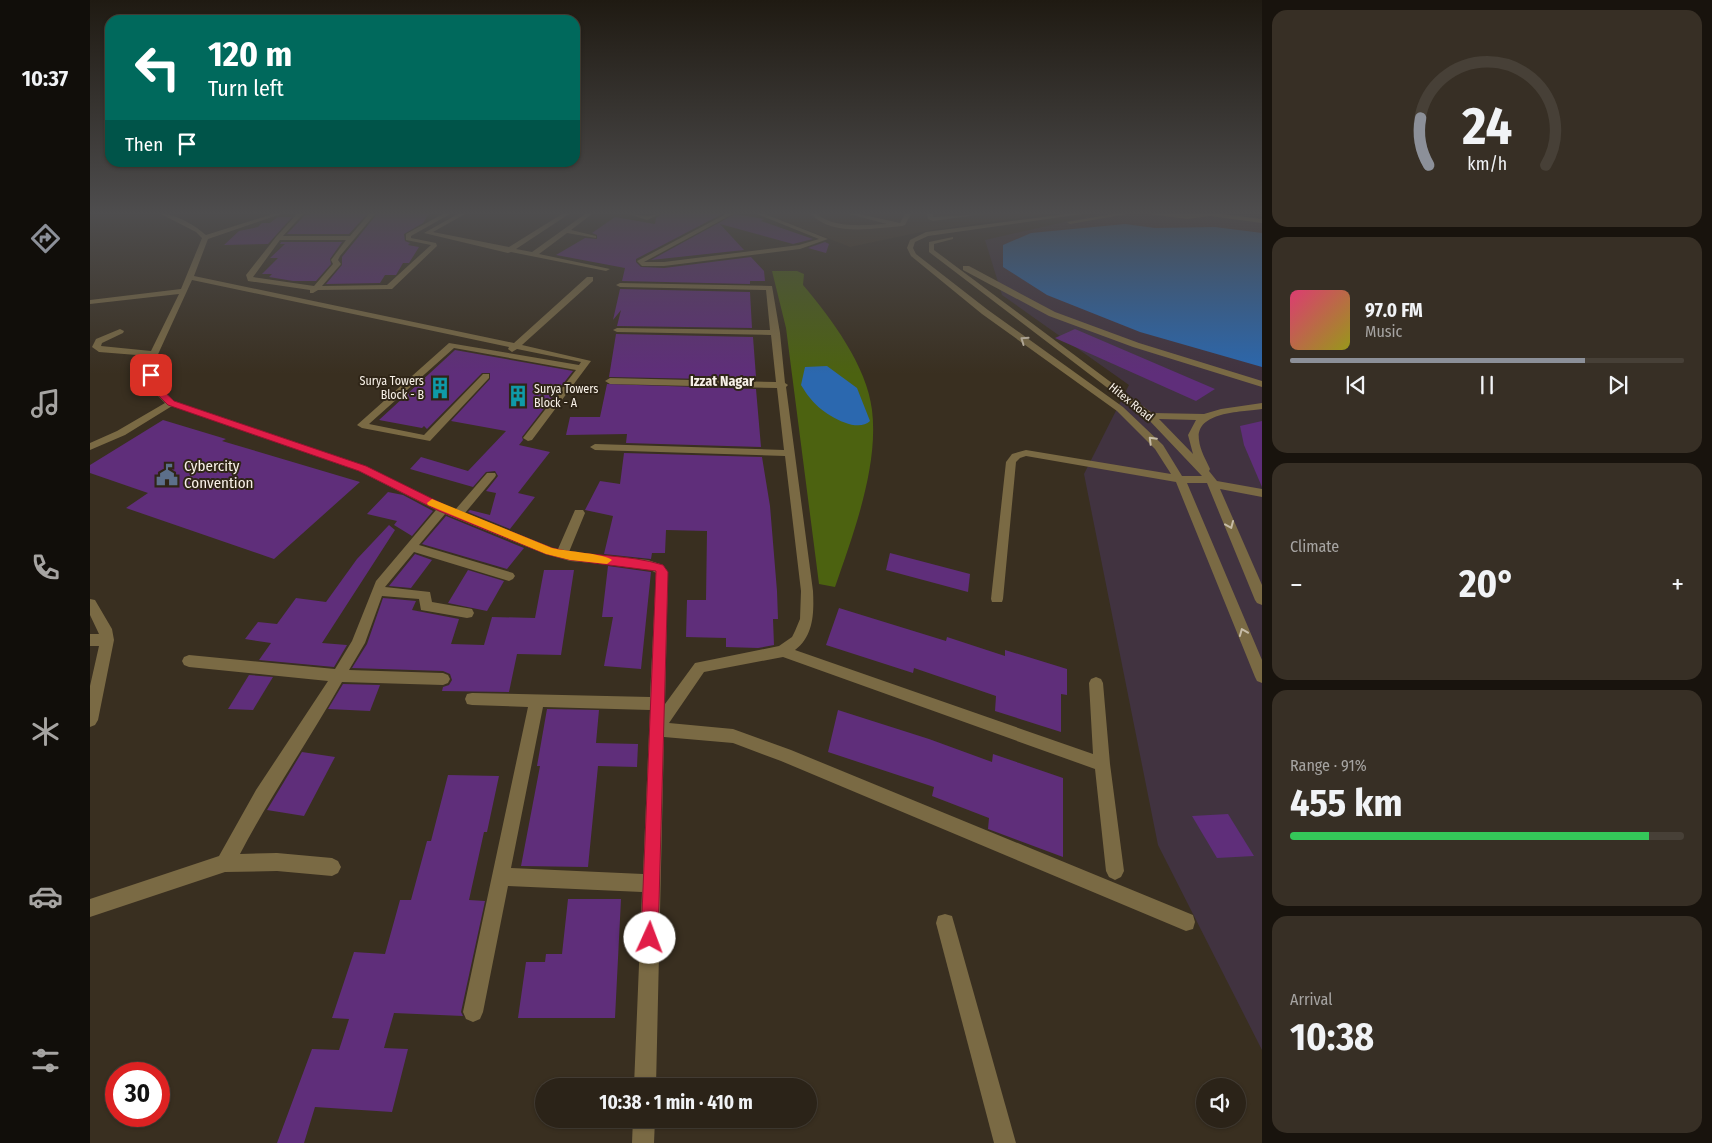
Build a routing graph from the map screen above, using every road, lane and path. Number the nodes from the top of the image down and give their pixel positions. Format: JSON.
{"nodes":[{"id":1,"x":194,"y":267,"type":"edge"},
{"id":2,"x":256,"y":267,"type":"edge"},
{"id":3,"x":334,"y":267,"type":"edge"},
{"id":4,"x":411,"y":267,"type":"edge"},
{"id":5,"x":597,"y":267,"type":"edge"},
{"id":6,"x":928,"y":267,"type":"edge"},
{"id":7,"x":952,"y":267,"type":"edge"},
{"id":8,"x":966,"y":268,"type":"dead end"},
{"id":9,"x":606,"y":269,"type":"dead end"},
{"id":10,"x":190,"y":277,"type":"junction"},
{"id":11,"x":590,"y":279,"type":"dead end"},
{"id":12,"x":620,"y":286,"type":"dead end"},
{"id":13,"x":315,"y":288,"type":"junction"},
{"id":14,"x":326,"y":288,"type":"junction"},
{"id":15,"x":184,"y":291,"type":"junction"},
{"id":16,"x":309,"y":301,"type":"junction"},
{"id":17,"x":90,"y":302,"type":"edge"},
{"id":18,"x":617,"y":330,"type":"dead end"},
{"id":19,"x":120,"y":331,"type":"dead end"},
{"id":20,"x":776,"y":333,"type":"junction"},
{"id":21,"x":513,"y":348,"type":"junction"},
{"id":22,"x":154,"y":354,"type":"junction"},
{"id":23,"x":1079,"y":361,"type":"junction"},
{"id":24,"x":584,"y":364,"type":"junction"},
{"id":25,"x":1057,"y":364,"type":"junction"},
{"id":26,"x":486,"y":376,"type":"dead end"},
{"id":27,"x":610,"y":381,"type":"dead end"},
{"id":28,"x":1262,"y":384,"type":"edge"},
{"id":29,"x":783,"y":385,"type":"junction"},
{"id":30,"x":171,"y":403,"type":"junction"},
{"id":31,"x":1262,"y":406,"type":"edge"},
{"id":32,"x":1150,"y":416,"type":"junction"},
{"id":33,"x":1205,"y":417,"type":"junction"},
{"id":34,"x":528,"y":438,"type":"dead end"},
{"id":35,"x":90,"y":447,"type":"edge"},
{"id":36,"x":595,"y":447,"type":"dead end"},
{"id":37,"x":790,"y":453,"type":"junction"},
{"id":38,"x":491,"y":475,"type":"dead end"},
{"id":39,"x":1180,"y":479,"type":"junction"},
{"id":40,"x":1212,"y":482,"type":"junction"},
{"id":41,"x":1262,"y":493,"type":"edge"},
{"id":42,"x":443,"y":508,"type":"junction"},
{"id":43,"x":579,"y":513,"type":"dead end"},
{"id":44,"x":458,"y":514,"type":"junction"},
{"id":45,"x":411,"y":547,"type":"junction"},
{"id":46,"x":562,"y":554,"type":"junction"},
{"id":47,"x":509,"y":576,"type":"dead end"},
{"id":48,"x":378,"y":591,"type":"junction"},
{"id":49,"x":997,"y":598,"type":"dead end"},
{"id":50,"x":1262,"y":600,"type":"edge"},
{"id":51,"x":90,"y":604,"type":"edge"},
{"id":52,"x":467,"y":613,"type":"dead end"},
{"id":53,"x":90,"y":640,"type":"edge"},
{"id":54,"x":107,"y":640,"type":"junction"},
{"id":55,"x":783,"y":651,"type":"junction"},
{"id":56,"x":189,"y":661,"type":"dead end"},
{"id":57,"x":340,"y":676,"type":"junction"},
{"id":58,"x":1262,"y":677,"type":"edge"},
{"id":59,"x":444,"y":679,"type":"dead end"},
{"id":60,"x":1096,"y":682,"type":"dead end"},
{"id":61,"x":472,"y":699,"type":"dead end"},
{"id":62,"x":537,"y":701,"type":"junction"},
{"id":63,"x":657,"y":704,"type":"junction"},
{"id":64,"x":90,"y":720,"type":"edge"},
{"id":65,"x":656,"y":729,"type":"junction"},
{"id":66,"x":1102,"y":764,"type":"junction"},
{"id":67,"x":225,"y":863,"type":"junction"},
{"id":68,"x":332,"y":867,"type":"dead end"},
{"id":69,"x":1115,"y":871,"type":"dead end"},
{"id":70,"x":500,"y":877,"type":"junction"},
{"id":71,"x":652,"y":883,"type":"junction"},
{"id":72,"x":90,"y":908,"type":"edge"},
{"id":73,"x":1186,"y":922,"type":"dead end"},
{"id":74,"x":945,"y":923,"type":"dead end"},
{"id":75,"x":473,"y":1012,"type":"dead end"},
{"id":76,"x":645,"y":1078,"type":"edge"},
{"id":77,"x":644,"y":1128,"type":"edge"},
{"id":78,"x":643,"y":1143,"type":"edge"},
{"id":79,"x":1005,"y":1143,"type":"edge"}],
"edges":[{"from":1,"to":10,"type":"street"},
{"from":2,"to":13,"type":"street"},
{"from":3,"to":13,"type":"street"},
{"from":4,"to":14,"type":"street"},
{"from":5,"to":9,"type":"street"},
{"from":25,"to":6,"type":"street","one_way":true},
{"from":7,"to":23,"type":"street","name":"Hitex Road"},
{"from":8,"to":28,"type":"street"},
{"from":10,"to":15,"type":"street"},
{"from":10,"to":16,"type":"street"},
{"from":11,"to":21,"type":"street"},
{"from":12,"to":20,"type":"street"},
{"from":13,"to":14,"type":"street"},
{"from":13,"to":16,"type":"street"},
{"from":14,"to":16,"type":"street"},
{"from":15,"to":17,"type":"street"},
{"from":15,"to":22,"type":"street"},
{"from":16,"to":21,"type":"street"},
{"from":18,"to":20,"type":"street"},
{"from":19,"to":22,"type":"street"},
{"from":20,"to":29,"type":"street"},
{"from":21,"to":24,"type":"street"},
{"from":22,"to":30,"type":"street"},
{"from":23,"to":25,"type":"street"},
{"from":23,"to":32,"type":"street","name":"Hitex Road"},
{"from":24,"to":26,"type":"street"},
{"from":24,"to":34,"type":"street"},
{"from":39,"to":25,"type":"street","one_way":true},
{"from":27,"to":29,"type":"street"},
{"from":29,"to":37,"type":"street"},
{"from":30,"to":35,"type":"street"},
{"from":30,"to":42,"type":"street"},
{"from":31,"to":33,"type":"street"},
{"from":32,"to":33,"type":"street"},
{"from":32,"to":40,"type":"street","name":"Hitex Road"},
{"from":33,"to":40,"type":"street"},
{"from":36,"to":37,"type":"street"},
{"from":37,"to":55,"type":"street"},
{"from":38,"to":44,"type":"street"},
{"from":39,"to":40,"type":"street"},
{"from":39,"to":49,"type":"street"},
{"from":58,"to":39,"type":"street","one_way":true},
{"from":40,"to":41,"type":"street"},
{"from":40,"to":50,"type":"street","name":"Hitex Road","one_way":true},
{"from":42,"to":44,"type":"street"},
{"from":42,"to":45,"type":"street"},
{"from":43,"to":46,"type":"street"},
{"from":44,"to":46,"type":"street"},
{"from":45,"to":47,"type":"street"},
{"from":45,"to":48,"type":"street"},
{"from":46,"to":63,"type":"street"},
{"from":48,"to":52,"type":"street"},
{"from":48,"to":57,"type":"street"},
{"from":51,"to":54,"type":"street"},
{"from":53,"to":54,"type":"street"},
{"from":54,"to":64,"type":"street"},
{"from":55,"to":65,"type":"street"},
{"from":55,"to":66,"type":"street"},
{"from":56,"to":57,"type":"street"},
{"from":57,"to":59,"type":"street"},
{"from":57,"to":67,"type":"street"},
{"from":60,"to":66,"type":"street"},
{"from":61,"to":62,"type":"street"},
{"from":62,"to":63,"type":"street"},
{"from":62,"to":70,"type":"street"},
{"from":63,"to":65,"type":"street"},
{"from":65,"to":71,"type":"street"},
{"from":65,"to":73,"type":"street"},
{"from":66,"to":69,"type":"street"},
{"from":67,"to":68,"type":"street"},
{"from":67,"to":72,"type":"street"},
{"from":70,"to":71,"type":"street"},
{"from":70,"to":75,"type":"street"},
{"from":71,"to":76,"type":"street"},
{"from":74,"to":79,"type":"street"},
{"from":77,"to":78,"type":"street"}]}
